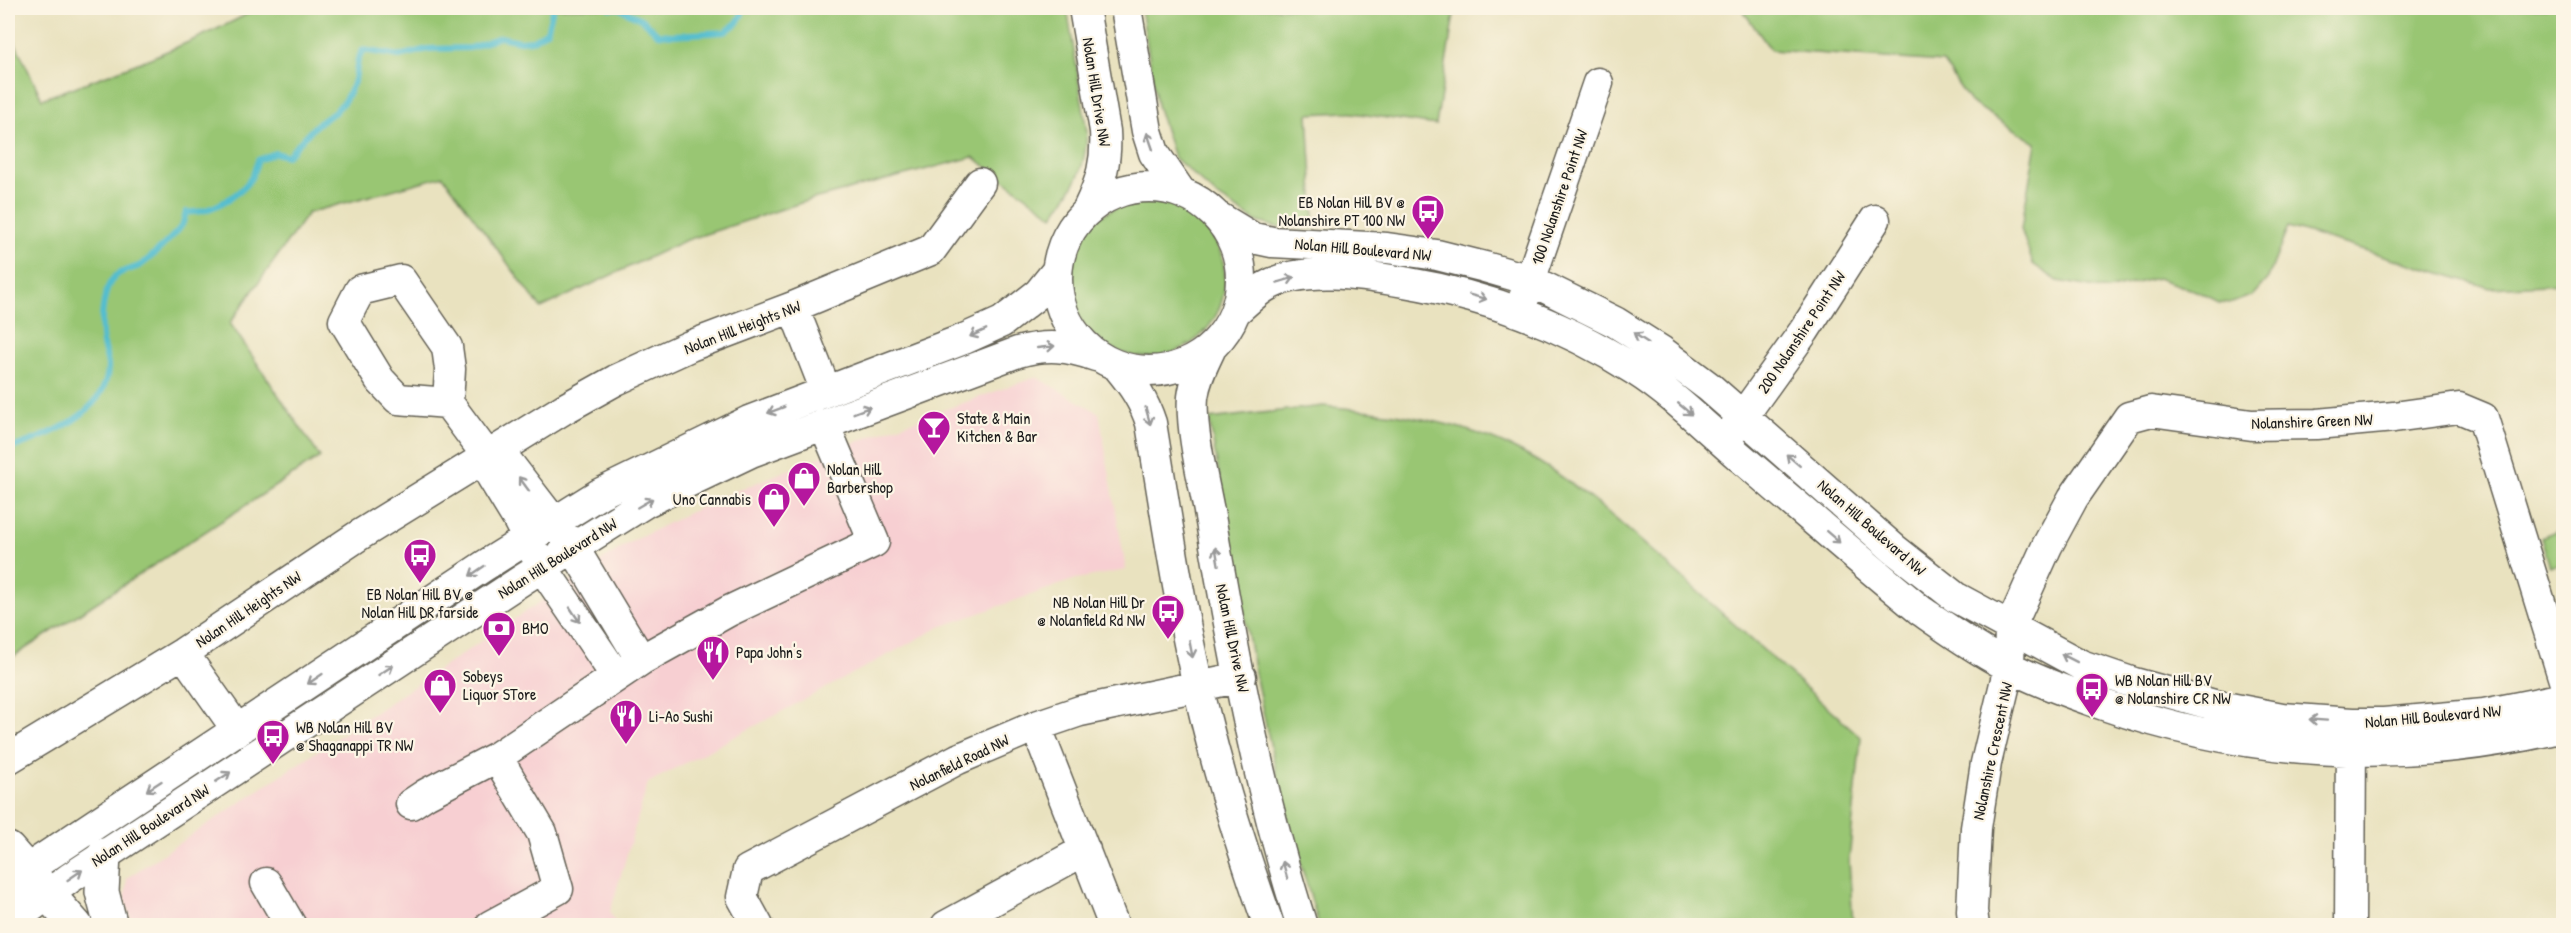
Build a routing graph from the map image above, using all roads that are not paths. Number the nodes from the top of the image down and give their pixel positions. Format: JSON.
{"nodes":[{"id":1,"x":1084,"y":8,"type":"edge"},
{"id":2,"x":1126,"y":8,"type":"edge"},
{"id":3,"x":1598,"y":83,"type":"dead end"},
{"id":4,"x":980,"y":183,"type":"dead end"},
{"id":5,"x":1180,"y":191,"type":"junction"},
{"id":6,"x":1088,"y":208,"type":"junction"},
{"id":7,"x":1220,"y":219,"type":"junction"},
{"id":8,"x":1875,"y":220,"type":"dead end"},
{"id":9,"x":1056,"y":272,"type":"junction"},
{"id":10,"x":1530,"y":280,"type":"junction"},
{"id":11,"x":793,"y":307,"type":"junction"},
{"id":12,"x":1237,"y":310,"type":"junction"},
{"id":13,"x":1520,"y":312,"type":"junction"},
{"id":14,"x":1210,"y":350,"type":"junction"},
{"id":15,"x":1107,"y":361,"type":"junction"},
{"id":16,"x":826,"y":391,"type":"junction"},
{"id":17,"x":448,"y":403,"type":"dead end"},
{"id":18,"x":1743,"y":416,"type":"junction"},
{"id":19,"x":824,"y":424,"type":"junction"},
{"id":20,"x":1724,"y":442,"type":"junction"},
{"id":21,"x":488,"y":458,"type":"junction"},
{"id":22,"x":552,"y":523,"type":"junction"},
{"id":23,"x":527,"y":540,"type":"junction"},
{"id":24,"x":573,"y":548,"type":"junction"},
{"id":25,"x":542,"y":567,"type":"junction"},
{"id":26,"x":2010,"y":648,"type":"junction"},
{"id":27,"x":183,"y":653,"type":"junction"},
{"id":28,"x":641,"y":660,"type":"junction"},
{"id":29,"x":616,"y":676,"type":"junction"},
{"id":30,"x":1241,"y":676,"type":"junction"},
{"id":31,"x":2564,"y":680,"type":"edge"},
{"id":32,"x":1198,"y":685,"type":"junction"},
{"id":33,"x":2564,"y":698,"type":"edge"},
{"id":34,"x":1036,"y":726,"type":"junction"},
{"id":35,"x":2564,"y":727,"type":"edge"},
{"id":36,"x":238,"y":731,"type":"junction"},
{"id":37,"x":2351,"y":737,"type":"junction"},
{"id":38,"x":497,"y":757,"type":"junction"},
{"id":39,"x":8,"y":759,"type":"edge"},
{"id":40,"x":411,"y":804,"type":"dead end"},
{"id":41,"x":1085,"y":850,"type":"junction"},
{"id":42,"x":104,"y":855,"type":"junction"},
{"id":43,"x":13,"y":867,"type":"edge"},
{"id":44,"x":266,"y":883,"type":"dead end"},
{"id":45,"x":46,"y":895,"type":"junction"},
{"id":46,"x":8,"y":897,"type":"edge"},
{"id":47,"x":1300,"y":917,"type":"edge"},
{"id":48,"x":1261,"y":923,"type":"edge"},
{"id":49,"x":8,"y":924,"type":"edge"},
{"id":50,"x":76,"y":926,"type":"edge"},
{"id":51,"x":111,"y":926,"type":"edge"},
{"id":52,"x":291,"y":926,"type":"edge"},
{"id":53,"x":490,"y":926,"type":"edge"},
{"id":54,"x":758,"y":926,"type":"edge"},
{"id":55,"x":946,"y":926,"type":"edge"},
{"id":56,"x":1114,"y":926,"type":"edge"},
{"id":57,"x":1974,"y":926,"type":"edge"},
{"id":58,"x":2350,"y":926,"type":"edge"}],
"edges":[{"from":1,"to":6,"type":"street","name":"Nolan Hill Drive NW"},
{"from":5,"to":2,"type":"street","one_way":true},
{"from":3,"to":10,"type":"street","name":"100 Nolanshire Point NW"},
{"from":4,"to":11,"type":"street","name":"Nolan Hill Heights NW"},
{"from":5,"to":6,"type":"street"},
{"from":5,"to":7,"type":"street"},
{"from":6,"to":9,"type":"street"},
{"from":7,"to":10,"type":"street","name":"Nolan Hill Boulevard NW"},
{"from":7,"to":12,"type":"street"},
{"from":8,"to":18,"type":"street","name":"200 Nolanshire Point NW"},
{"from":9,"to":15,"type":"street"},
{"from":9,"to":16,"type":"street","name":"Nolan Hill Boulevard NW","one_way":true},
{"from":10,"to":13,"type":"street","name":"100 Nolanshire Point NW"},
{"from":18,"to":10,"type":"street","name":"Nolan Hill Boulevard NW","one_way":true},
{"from":11,"to":16,"type":"street"},
{"from":11,"to":21,"type":"street","name":"Nolan Hill Heights NW"},
{"from":12,"to":13,"type":"street","name":"Nolan Hill Boulevard NW","one_way":true},
{"from":12,"to":14,"type":"street"},
{"from":13,"to":20,"type":"street","name":"Nolan Hill Boulevard NW","one_way":true},
{"from":14,"to":15,"type":"street"},
{"from":30,"to":14,"type":"street","name":"Nolan Hill Drive NW","one_way":true},
{"from":19,"to":15,"type":"street","name":"Nolan Hill Boulevard NW","one_way":true},
{"from":15,"to":32,"type":"street","one_way":true},
{"from":16,"to":22,"type":"street","name":"Nolan Hill Boulevard NW","one_way":true},
{"from":17,"to":21,"type":"street"},
{"from":18,"to":20,"type":"street","name":"200 Nolanshire Point NW"},
{"from":26,"to":18,"type":"street","name":"Nolan Hill Boulevard NW","one_way":true},
{"from":24,"to":19,"type":"street","name":"Nolan Hill Boulevard NW","one_way":true},
{"from":19,"to":28,"type":"street"},
{"from":20,"to":26,"type":"street","name":"Nolan Hill Boulevard NW","one_way":true},
{"from":22,"to":21,"type":"street","one_way":true},
{"from":21,"to":23,"type":"street"},
{"from":21,"to":27,"type":"street","name":"Nolan Hill Heights NW"},
{"from":22,"to":23,"type":"street","name":"Nolan Hill Boulevard NW"},
{"from":22,"to":24,"type":"street"},
{"from":23,"to":25,"type":"street"},
{"from":23,"to":36,"type":"street","name":"Nolan Hill Boulevard NW","one_way":true},
{"from":24,"to":25,"type":"street","name":"Nolan Hill Boulevard NW"},
{"from":24,"to":28,"type":"street"},
{"from":25,"to":29,"type":"street","one_way":true},
{"from":42,"to":25,"type":"street","name":"Nolan Hill Boulevard NW","one_way":true},
{"from":26,"to":31,"type":"street","name":"Nolanshire Green NW"},
{"from":37,"to":26,"type":"street","name":"Nolan Hill Boulevard NW","one_way":true},
{"from":26,"to":37,"type":"street","name":"Nolan Hill Boulevard NW"},
{"from":26,"to":57,"type":"street","name":"Nolanshire Crescent NW"},
{"from":27,"to":36,"type":"street"},
{"from":27,"to":39,"type":"street","name":"Nolan Hill Heights NW"},
{"from":28,"to":29,"type":"street"},
{"from":29,"to":38,"type":"street"},
{"from":30,"to":32,"type":"street","name":"Nolanfield Road NW"},
{"from":47,"to":30,"type":"street","name":"Nolan Hill Drive NW","one_way":true},
{"from":32,"to":34,"type":"street","name":"Nolanfield Road NW"},
{"from":32,"to":48,"type":"street"},
{"from":33,"to":37,"type":"street","name":"Nolan Hill Boulevard NW"},
{"from":34,"to":41,"type":"street"},
{"from":34,"to":54,"type":"street","name":"Nolanfield Road NW"},
{"from":35,"to":37,"type":"street","name":"Nolan Hill Boulevard NW"},
{"from":36,"to":43,"type":"street","name":"Nolan Hill Boulevard NW","one_way":true},
{"from":37,"to":58,"type":"street"},
{"from":38,"to":40,"type":"street"},
{"from":38,"to":53,"type":"street"},
{"from":41,"to":55,"type":"street"},
{"from":41,"to":56,"type":"street"},
{"from":45,"to":42,"type":"street","name":"Nolan Hill Boulevard NW","one_way":true},
{"from":42,"to":51,"type":"main road"},
{"from":43,"to":45,"type":"main road"},
{"from":44,"to":52,"type":"street"},
{"from":45,"to":46,"type":"main road"},
{"from":45,"to":49,"type":"street","name":"Nolan Hill Boulevard NW"},
{"from":45,"to":50,"type":"main road"},
{"from":47,"to":48,"type":"street"}]}
